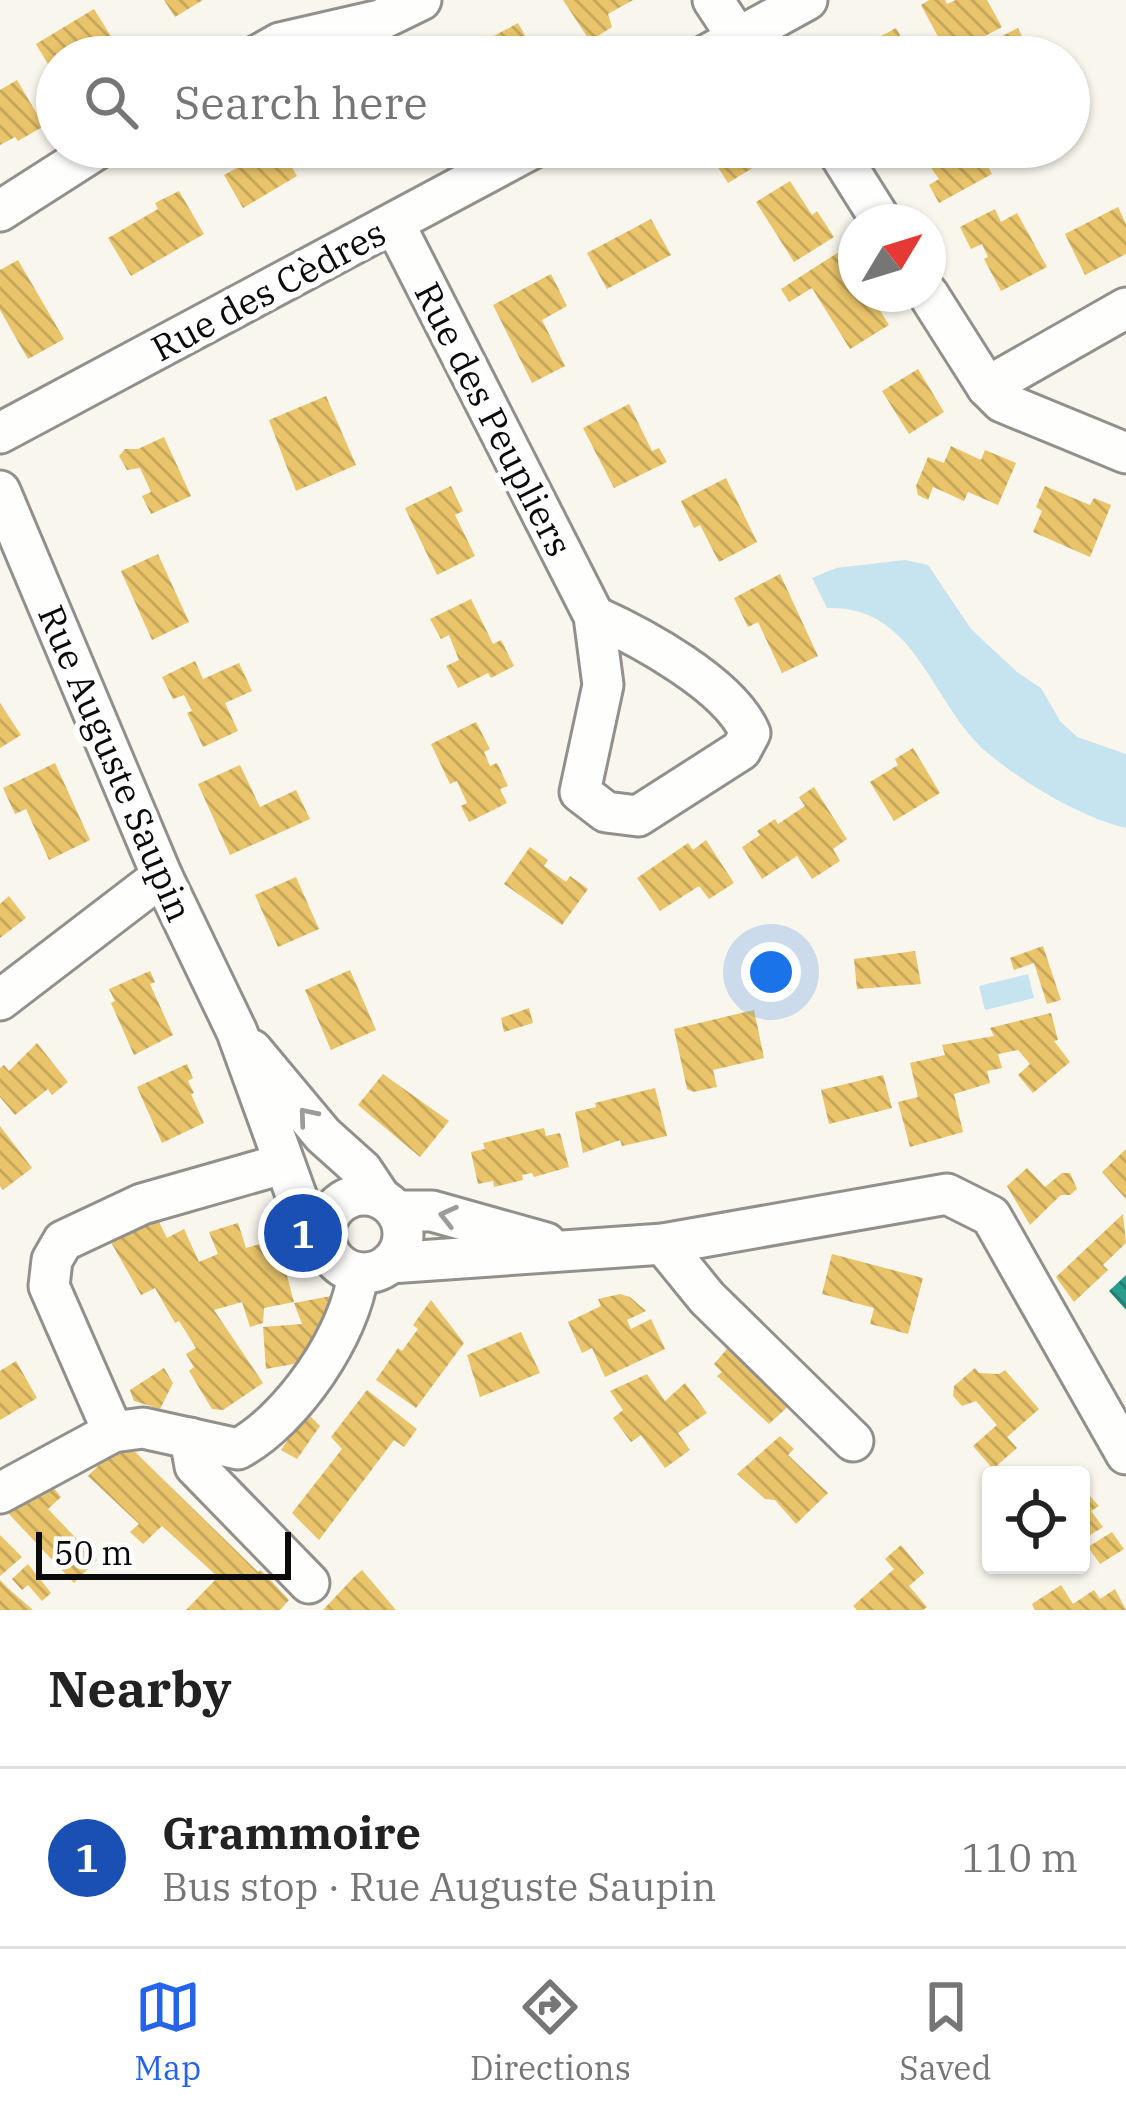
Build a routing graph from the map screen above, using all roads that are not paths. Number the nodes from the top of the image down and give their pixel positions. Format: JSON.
{"nodes":[{"id":1,"x":421,"y":0,"type":"edge"},
{"id":2,"x":713,"y":0,"type":"edge"},
{"id":3,"x":807,"y":0,"type":"edge"},
{"id":4,"x":310,"y":36,"type":"edge"},
{"id":5,"x":753,"y":36,"type":"edge"},
{"id":6,"x":765,"y":36,"type":"edge"},
{"id":7,"x":67,"y":168,"type":"edge"},
{"id":8,"x":497,"y":168,"type":"edge"},
{"id":9,"x":848,"y":168,"type":"edge"},
{"id":10,"x":871,"y":204,"type":"edge"},
{"id":11,"x":0,"y":211,"type":"edge"},
{"id":12,"x":394,"y":223,"type":"junction"},
{"id":13,"x":1126,"y":308,"type":"edge"},
{"id":14,"x":939,"y":312,"type":"edge"},
{"id":15,"x":986,"y":387,"type":"junction"},
{"id":16,"x":0,"y":433,"type":"edge"},
{"id":17,"x":1126,"y":453,"type":"edge"},
{"id":18,"x":0,"y":491,"type":"edge"},
{"id":19,"x":594,"y":616,"type":"junction"},
{"id":20,"x":162,"y":876,"type":"junction"},
{"id":21,"x":0,"y":1000,"type":"edge"},
{"id":22,"x":237,"y":1032,"type":"junction"},
{"id":23,"x":282,"y":1164,"type":"junction"},
{"id":24,"x":388,"y":1204,"type":"junction"},
{"id":25,"x":324,"y":1230,"type":"junction"},
{"id":26,"x":663,"y":1244,"type":"junction"},
{"id":27,"x":580,"y":1252,"type":"junction"},
{"id":28,"x":374,"y":1268,"type":"junction"},
{"id":29,"x":113,"y":1432,"type":"junction"},
{"id":30,"x":190,"y":1438,"type":"junction"},
{"id":31,"x":853,"y":1441,"type":"dead end"},
{"id":32,"x":1126,"y":1454,"type":"edge"},
{"id":33,"x":0,"y":1493,"type":"edge"},
{"id":34,"x":309,"y":1583,"type":"dead end"}],
"edges":[{"from":1,"to":4,"type":"street"},
{"from":2,"to":5,"type":"street"},
{"from":3,"to":6,"type":"street"},
{"from":7,"to":11,"type":"street"},
{"from":8,"to":12,"type":"street","name":"Rue des Cèdres"},
{"from":9,"to":10,"type":"street"},
{"from":12,"to":16,"type":"street","name":"Rue des Cèdres"},
{"from":12,"to":19,"type":"street","name":"Rue des Peupliers"},
{"from":13,"to":15,"type":"street"},
{"from":14,"to":15,"type":"street"},
{"from":15,"to":17,"type":"street"},
{"from":18,"to":20,"type":"street","name":"Rue Auguste Saupin"},
{"from":19,"to":19,"type":"street","name":"Rue des Peupliers"},
{"from":20,"to":21,"type":"street"},
{"from":20,"to":22,"type":"street","name":"Rue Auguste Saupin"},
{"from":22,"to":23,"type":"street","name":"Rue Auguste Saupin"},
{"from":24,"to":22,"type":"street","name":"Rue Auguste Saupin","one_way":true},
{"from":23,"to":25,"type":"street","name":"Rue Auguste Saupin"},
{"from":23,"to":29,"type":"street"},
{"from":24,"to":25,"type":"street"},
{"from":27,"to":24,"type":"street","one_way":true},
{"from":24,"to":28,"type":"street"},
{"from":25,"to":28,"type":"street"},
{"from":26,"to":27,"type":"street"},
{"from":26,"to":31,"type":"street"},
{"from":26,"to":32,"type":"street"},
{"from":27,"to":28,"type":"street"},
{"from":28,"to":30,"type":"street"},
{"from":29,"to":30,"type":"street"},
{"from":29,"to":33,"type":"street"},
{"from":30,"to":34,"type":"street"}]}
